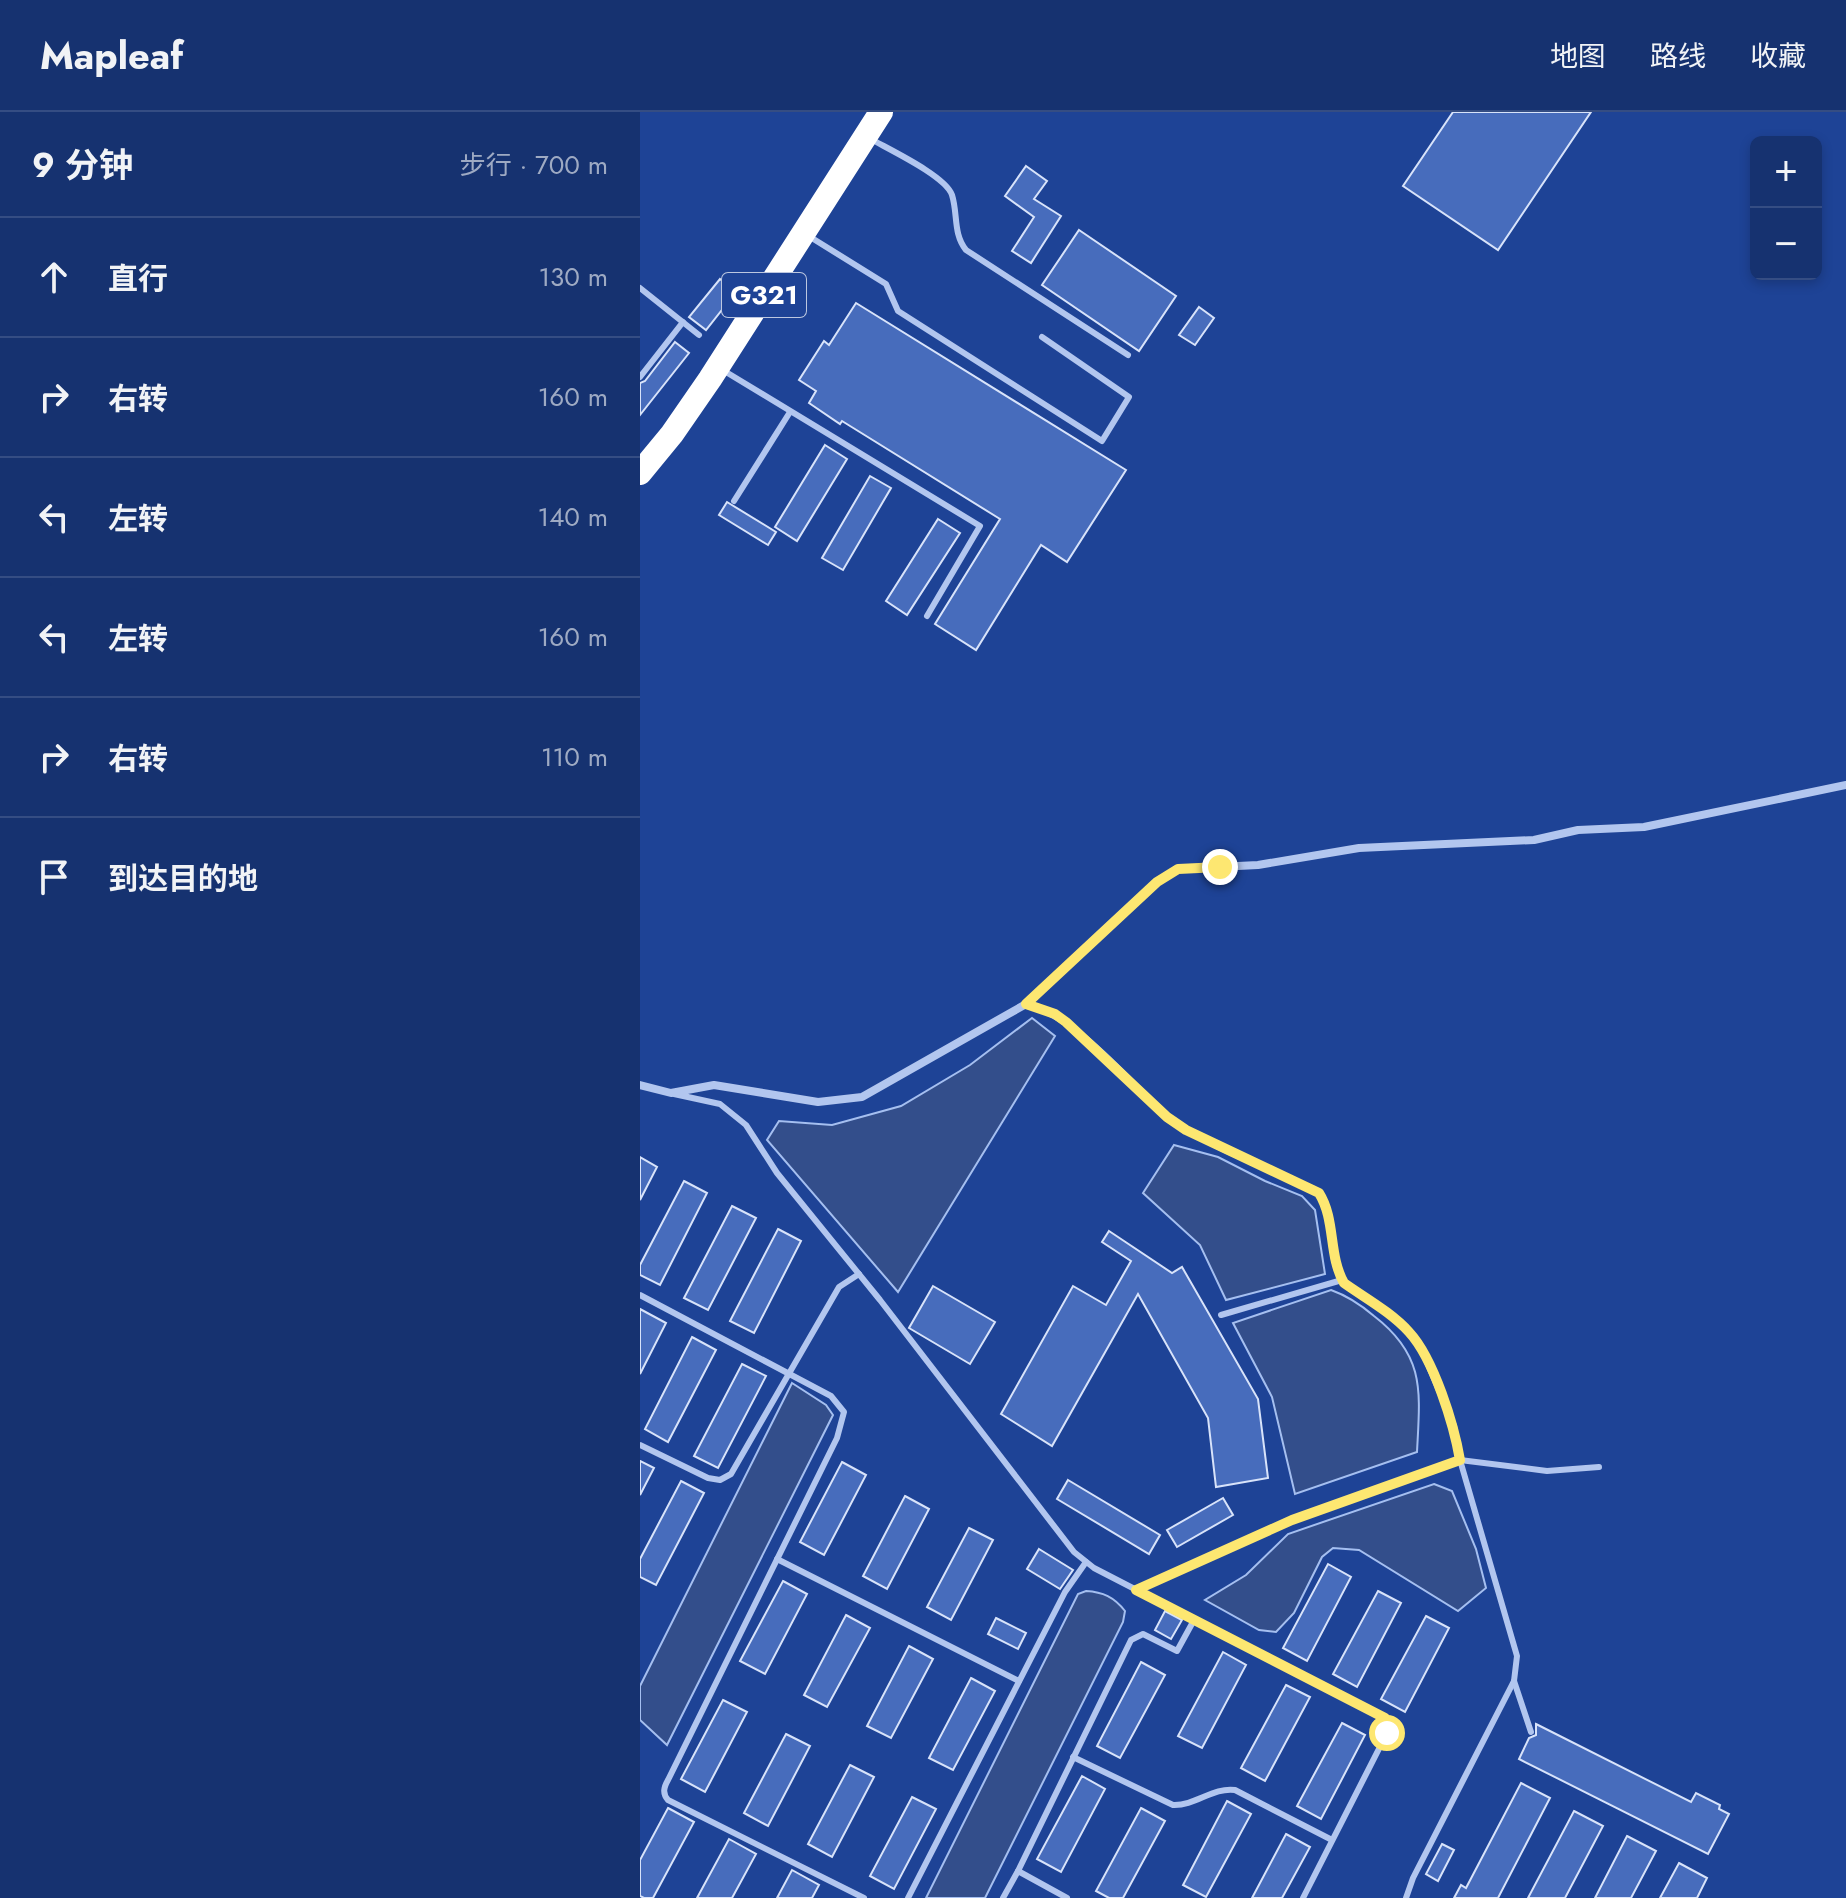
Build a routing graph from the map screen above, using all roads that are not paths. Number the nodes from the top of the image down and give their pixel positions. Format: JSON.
{"nodes":[{"id":1,"x":881,"y":112,"type":"edge"},
{"id":2,"x":866,"y":136,"type":"junction"},
{"id":3,"x":804,"y":233,"type":"junction"},
{"id":4,"x":640,"y":288,"type":"edge"},
{"id":5,"x":683,"y":322,"type":"junction"},
{"id":6,"x":699,"y":335,"type":"dead end"},
{"id":7,"x":1042,"y":337,"type":"dead end"},
{"id":8,"x":1128,"y":355,"type":"dead end"},
{"id":9,"x":717,"y":368,"type":"junction"},
{"id":10,"x":640,"y":377,"type":"edge"},
{"id":11,"x":790,"y":412,"type":"junction"},
{"id":12,"x":640,"y":473,"type":"edge"},
{"id":13,"x":734,"y":501,"type":"dead end"},
{"id":14,"x":927,"y":616,"type":"dead end"},
{"id":15,"x":1846,"y":785,"type":"edge"},
{"id":16,"x":1026,"y":1004,"type":"junction"},
{"id":17,"x":640,"y":1085,"type":"edge"},
{"id":18,"x":671,"y":1093,"type":"junction"},
{"id":19,"x":859,"y":1274,"type":"junction"},
{"id":20,"x":1342,"y":1280,"type":"junction"},
{"id":21,"x":640,"y":1295,"type":"edge"},
{"id":22,"x":1221,"y":1315,"type":"dead end"},
{"id":23,"x":789,"y":1373,"type":"junction"},
{"id":24,"x":640,"y":1445,"type":"edge"},
{"id":25,"x":1460,"y":1460,"type":"junction"},
{"id":26,"x":1599,"y":1467,"type":"dead end"},
{"id":27,"x":777,"y":1559,"type":"junction"},
{"id":28,"x":1086,"y":1562,"type":"junction"},
{"id":29,"x":1136,"y":1590,"type":"junction"},
{"id":30,"x":1194,"y":1620,"type":"junction"},
{"id":31,"x":1019,"y":1681,"type":"junction"},
{"id":32,"x":1514,"y":1681,"type":"junction"},
{"id":33,"x":1531,"y":1732,"type":"dead end"},
{"id":34,"x":1073,"y":1757,"type":"junction"},
{"id":35,"x":1332,"y":1840,"type":"junction"},
{"id":36,"x":1018,"y":1871,"type":"junction"},
{"id":37,"x":864,"y":1898,"type":"edge"},
{"id":38,"x":908,"y":1898,"type":"edge"},
{"id":39,"x":1003,"y":1898,"type":"edge"},
{"id":40,"x":1067,"y":1898,"type":"edge"},
{"id":41,"x":1303,"y":1898,"type":"edge"},
{"id":42,"x":1406,"y":1898,"type":"edge"}],
"edges":[{"from":1,"to":2,"type":"highway","number":"G321"},
{"from":2,"to":3,"type":"highway","number":"G321"},
{"from":2,"to":8,"type":"lane"},
{"from":3,"to":7,"type":"lane"},
{"from":3,"to":9,"type":"highway","number":"G321"},
{"from":4,"to":5,"type":"lane"},
{"from":5,"to":6,"type":"lane"},
{"from":5,"to":10,"type":"lane"},
{"from":9,"to":11,"type":"lane"},
{"from":9,"to":12,"type":"highway","number":"G321"},
{"from":11,"to":13,"type":"lane"},
{"from":11,"to":14,"type":"lane"},
{"from":15,"to":16,"type":"street"},
{"from":16,"to":18,"type":"street"},
{"from":16,"to":20,"type":"lane"},
{"from":17,"to":18,"type":"street"},
{"from":18,"to":19,"type":"lane"},
{"from":19,"to":23,"type":"lane"},
{"from":19,"to":28,"type":"lane"},
{"from":20,"to":22,"type":"lane"},
{"from":20,"to":25,"type":"lane"},
{"from":21,"to":23,"type":"lane"},
{"from":23,"to":24,"type":"lane"},
{"from":23,"to":27,"type":"lane"},
{"from":25,"to":26,"type":"lane"},
{"from":25,"to":29,"type":"lane"},
{"from":25,"to":32,"type":"lane"},
{"from":27,"to":31,"type":"lane"},
{"from":27,"to":37,"type":"lane"},
{"from":28,"to":29,"type":"lane"},
{"from":28,"to":31,"type":"lane"},
{"from":29,"to":30,"type":"lane"},
{"from":30,"to":34,"type":"lane"},
{"from":30,"to":35,"type":"lane"},
{"from":31,"to":38,"type":"lane"},
{"from":32,"to":33,"type":"lane"},
{"from":32,"to":42,"type":"lane"},
{"from":34,"to":35,"type":"lane"},
{"from":34,"to":36,"type":"lane"},
{"from":35,"to":41,"type":"lane"},
{"from":36,"to":39,"type":"lane"},
{"from":36,"to":40,"type":"lane"}]}
